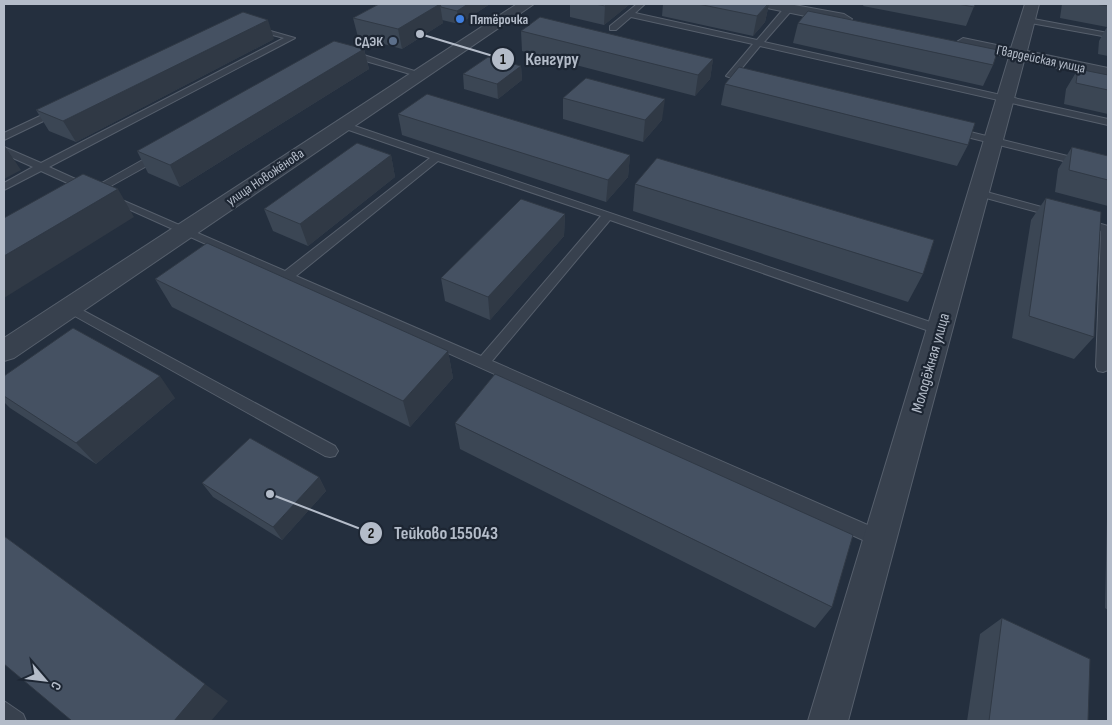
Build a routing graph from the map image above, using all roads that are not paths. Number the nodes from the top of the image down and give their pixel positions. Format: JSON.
{"nodes":[{"id":1,"x":526,"y":4,"type":"edge"},
{"id":2,"x":641,"y":4,"type":"edge"},
{"id":3,"x":767,"y":4,"type":"edge"},
{"id":4,"x":789,"y":8,"type":"junction"},
{"id":5,"x":1030,"y":12,"type":"edge"},
{"id":6,"x":629,"y":14,"type":"junction"},
{"id":7,"x":864,"y":23,"type":"edge"},
{"id":8,"x":242,"y":24,"type":"edge"},
{"id":9,"x":613,"y":28,"type":"dead end"},
{"id":10,"x":1108,"y":35,"type":"edge"},
{"id":11,"x":951,"y":41,"type":"edge"},
{"id":12,"x":759,"y":43,"type":"junction"},
{"id":13,"x":1019,"y":54,"type":"junction"},
{"id":14,"x":333,"y":56,"type":"edge"},
{"id":15,"x":1108,"y":73,"type":"edge"},
{"id":16,"x":420,"y":74,"type":"junction"},
{"id":17,"x":758,"y":83,"type":"edge"},
{"id":18,"x":1006,"y":99,"type":"junction"},
{"id":19,"x":66,"y":107,"type":"edge"},
{"id":20,"x":1108,"y":122,"type":"edge"},
{"id":21,"x":343,"y":125,"type":"junction"},
{"id":22,"x":947,"y":130,"type":"edge"},
{"id":23,"x":4,"y":137,"type":"edge"},
{"id":24,"x":994,"y":141,"type":"junction"},
{"id":25,"x":172,"y":148,"type":"edge"},
{"id":26,"x":4,"y":150,"type":"edge"},
{"id":27,"x":437,"y":157,"type":"junction"},
{"id":28,"x":41,"y":168,"type":"junction"},
{"id":29,"x":1108,"y":169,"type":"edge"},
{"id":30,"x":4,"y":187,"type":"edge"},
{"id":31,"x":95,"y":192,"type":"junction"},
{"id":32,"x":979,"y":193,"type":"junction"},
{"id":33,"x":78,"y":202,"type":"edge"},
{"id":34,"x":608,"y":215,"type":"junction"},
{"id":35,"x":183,"y":232,"type":"junction"},
{"id":36,"x":286,"y":277,"type":"junction"},
{"id":37,"x":69,"y":307,"type":"junction"},
{"id":38,"x":940,"y":330,"type":"junction"},
{"id":39,"x":4,"y":350,"type":"edge"},
{"id":40,"x":482,"y":364,"type":"junction"},
{"id":41,"x":1103,"y":367,"type":"dead end"},
{"id":42,"x":330,"y":451,"type":"dead end"},
{"id":43,"x":880,"y":539,"type":"junction"},
{"id":44,"x":4,"y":711,"type":"edge"},
{"id":45,"x":16,"y":721,"type":"edge"},
{"id":46,"x":828,"y":721,"type":"edge"}],
"edges":[{"from":1,"to":16,"type":"street","name":"улица Новожёнова"},
{"from":2,"to":6,"type":"lane"},
{"from":3,"to":4,"type":"street"},
{"from":4,"to":7,"type":"street"},
{"from":4,"to":12,"type":"lane"},
{"from":5,"to":10,"type":"lane"},
{"from":5,"to":13,"type":"street","name":"Молодёжная улица"},
{"from":6,"to":9,"type":"lane"},
{"from":6,"to":12,"type":"lane"},
{"from":8,"to":28,"type":"lane"},
{"from":11,"to":13,"type":"street","name":"Гвардейская улица"},
{"from":12,"to":17,"type":"lane"},
{"from":12,"to":18,"type":"lane"},
{"from":13,"to":15,"type":"street","name":"Гвардейская улица"},
{"from":13,"to":18,"type":"street","name":"Молодёжная улица"},
{"from":14,"to":16,"type":"lane"},
{"from":16,"to":21,"type":"street","name":"улица Новожёнова"},
{"from":18,"to":20,"type":"lane"},
{"from":18,"to":24,"type":"street","name":"Молодёжная улица"},
{"from":19,"to":23,"type":"lane"},
{"from":21,"to":27,"type":"lane"},
{"from":21,"to":35,"type":"street","name":"улица Новожёнова"},
{"from":22,"to":24,"type":"lane"},
{"from":24,"to":29,"type":"lane"},
{"from":24,"to":32,"type":"street","name":"Молодёжная улица"},
{"from":25,"to":31,"type":"lane"},
{"from":26,"to":28,"type":"lane"},
{"from":27,"to":34,"type":"lane"},
{"from":27,"to":36,"type":"lane"},
{"from":28,"to":30,"type":"lane"},
{"from":28,"to":31,"type":"lane"},
{"from":31,"to":33,"type":"lane"},
{"from":31,"to":35,"type":"lane"},
{"from":32,"to":38,"type":"street","name":"Молодёжная улица"},
{"from":32,"to":41,"type":"lane"},
{"from":34,"to":38,"type":"lane"},
{"from":34,"to":40,"type":"lane"},
{"from":35,"to":36,"type":"lane"},
{"from":35,"to":37,"type":"street","name":"улица Новожёнова"},
{"from":36,"to":40,"type":"lane"},
{"from":37,"to":39,"type":"street","name":"улица Новожёнова"},
{"from":37,"to":42,"type":"lane"},
{"from":38,"to":43,"type":"street","name":"Молодёжная улица"},
{"from":40,"to":43,"type":"lane"},
{"from":43,"to":46,"type":"street","name":"Молодёжная улица"},
{"from":44,"to":45,"type":"lane"}]}
